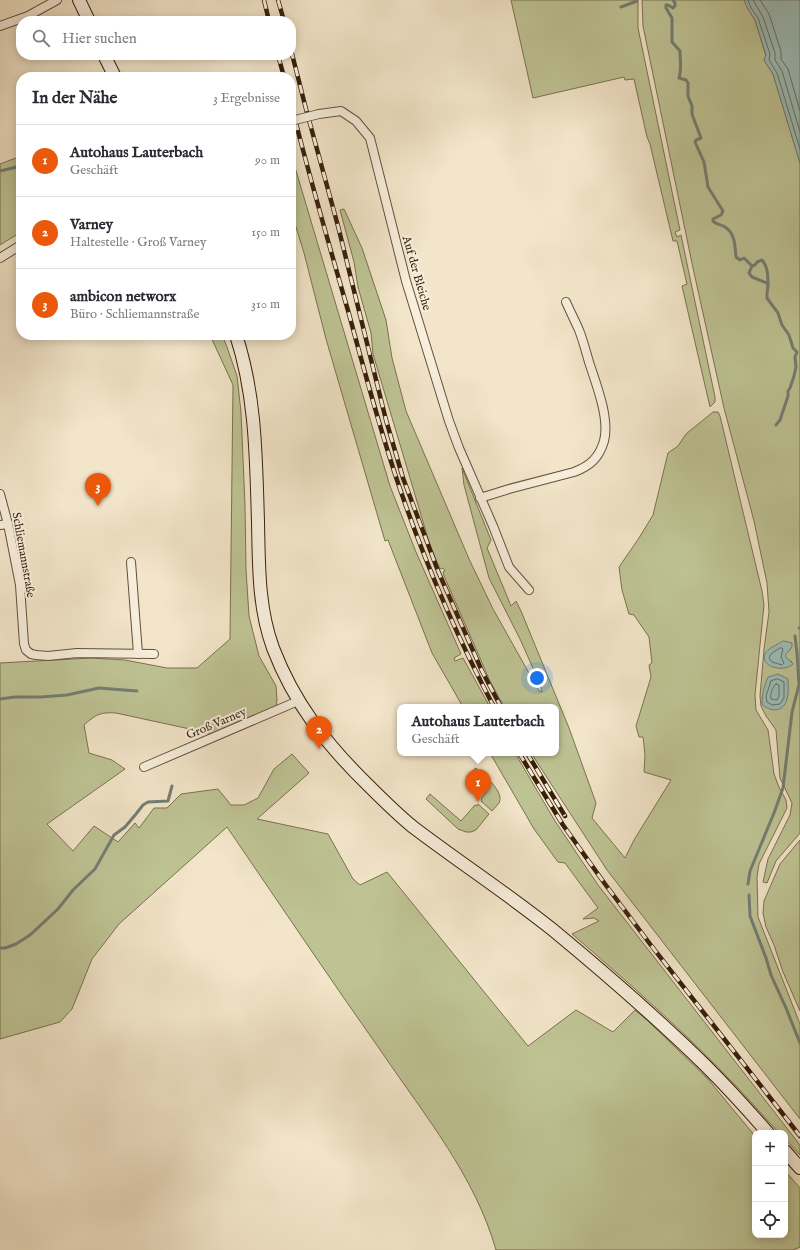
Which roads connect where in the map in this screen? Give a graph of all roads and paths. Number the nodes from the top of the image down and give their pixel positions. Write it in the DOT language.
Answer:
graph roads {
  1 [pos="57,0"];
  2 [pos="79,0"];
  3 [pos="28,16"];
  4 [pos="87,16"];
  5 [pos="16,20"];
  6 [pos="0,26"];
  7 [pos="106,60"];
  8 [pos="112,72"];
  9 [pos="296,120"];
  10 [pos="16,248"];
  11 [pos="0,258"];
  12 [pos="566,302"];
  13 [pos="237,340"];
  14 [pos="0,494"];
  15 [pos="480,498"];
  16 [pos="4,525"];
  17 [pos="131,562"];
  18 [pos="529,590"];
  19 [pos="138,654"];
  20 [pos="154,654"];
  21 [pos="298,701"];
  22 [pos="144,768"];
  23 [pos="765,1130"];
  24 [pos="788,1154"];
  25 [pos="800,1168"];
  1 -- 3 [label="street"];
  2 -- 4 [label="main road"];
  5 -- 6 [label="street"];
  7 -- 8 [label="main road"];
  9 -- 15 [label="street, Auf der Bleiche, bridge"];
  10 -- 11 [label="street"];
  12 -- 15 [label="street"];
  13 -- 21 [label="main road"];
  14 -- 16 [label="street, Schliemannstraße"];
  15 -- 18 [label="street, Auf der Bleiche"];
  16 -- 19 [label="street, Schliemannstraße"];
  17 -- 19 [label="street"];
  19 -- 20 [label="street, Schliemannstraße"];
  21 -- 22 [label="street, Groß Varney"];
  21 -- 23 [label="main road"];
  24 -- 25 [label="main road"];
}
